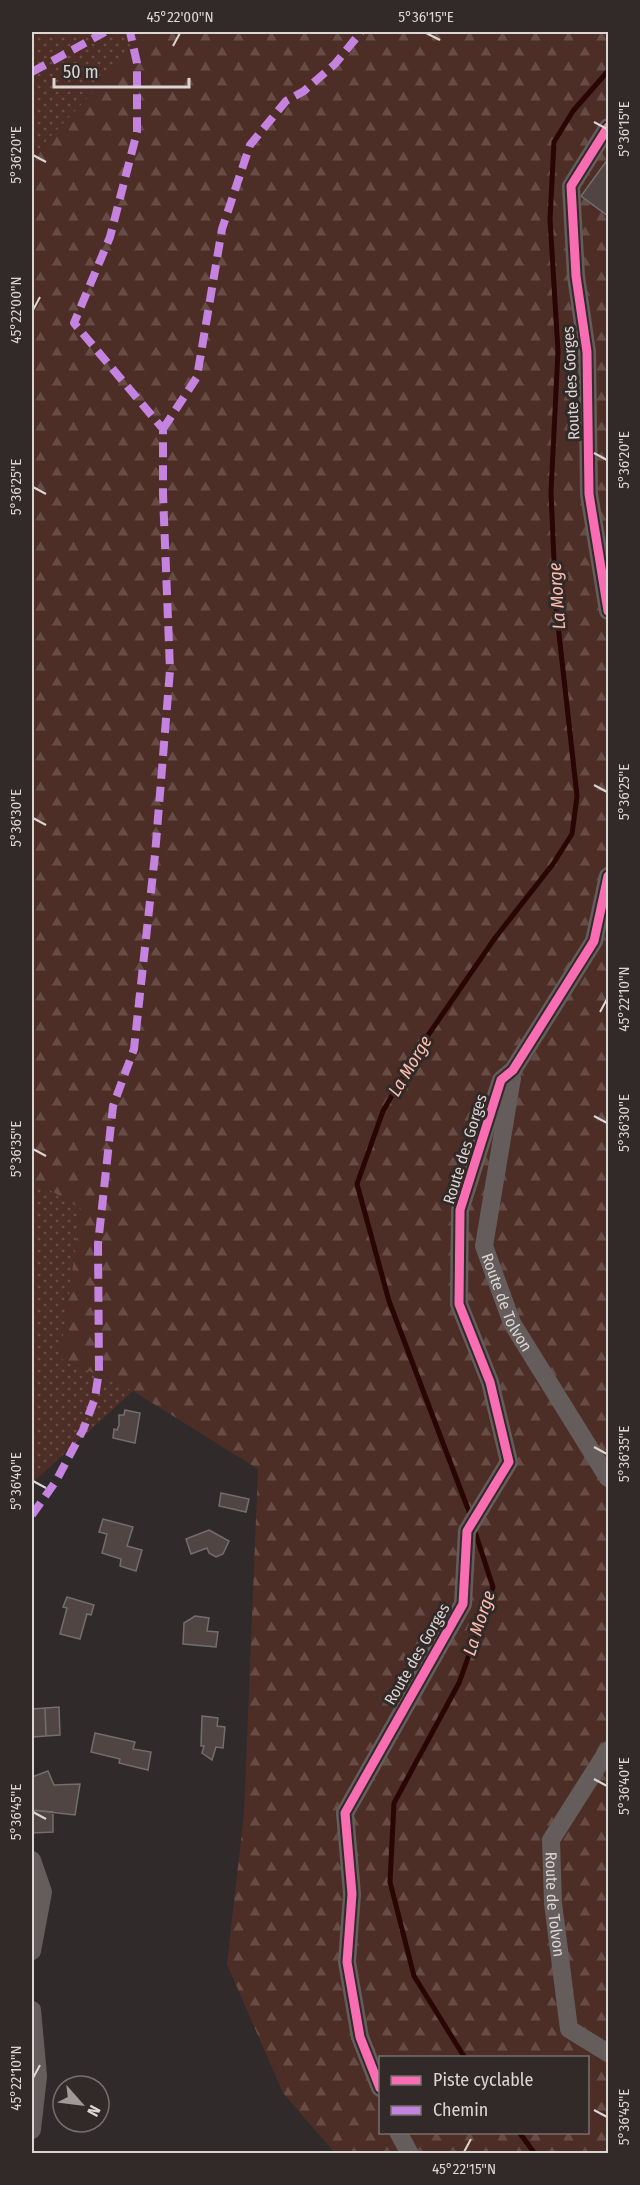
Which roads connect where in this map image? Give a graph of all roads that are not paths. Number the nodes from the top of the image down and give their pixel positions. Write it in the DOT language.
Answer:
graph roads {
  1 [pos="609,127"];
  2 [pos="609,611"];
  3 [pos="609,876"];
  4 [pos="513,1070"];
  5 [pos="609,1478"];
  6 [pos="609,1750"];
  7 [pos="32,1860"];
  8 [pos="32,1952"];
  9 [pos="32,2010"];
  10 [pos="609,2053"];
  11 [pos="379,2083"];
  12 [pos="32,2130"];
  13 [pos="399,2134"];
  14 [pos="410,2154"];
  1 -- 2 [label="street, Route des Gorges"];
  3 -- 4 [label="street, Route des Gorges"];
  4 -- 5 [label="street, Route de Tolvon"];
  4 -- 11 [label="street, Route des Gorges"];
  6 -- 10 [label="street, Route de Tolvon"];
  7 -- 8 [label="street"];
  9 -- 12 [label="street"];
  13 -- 14 [label="street"];
}
